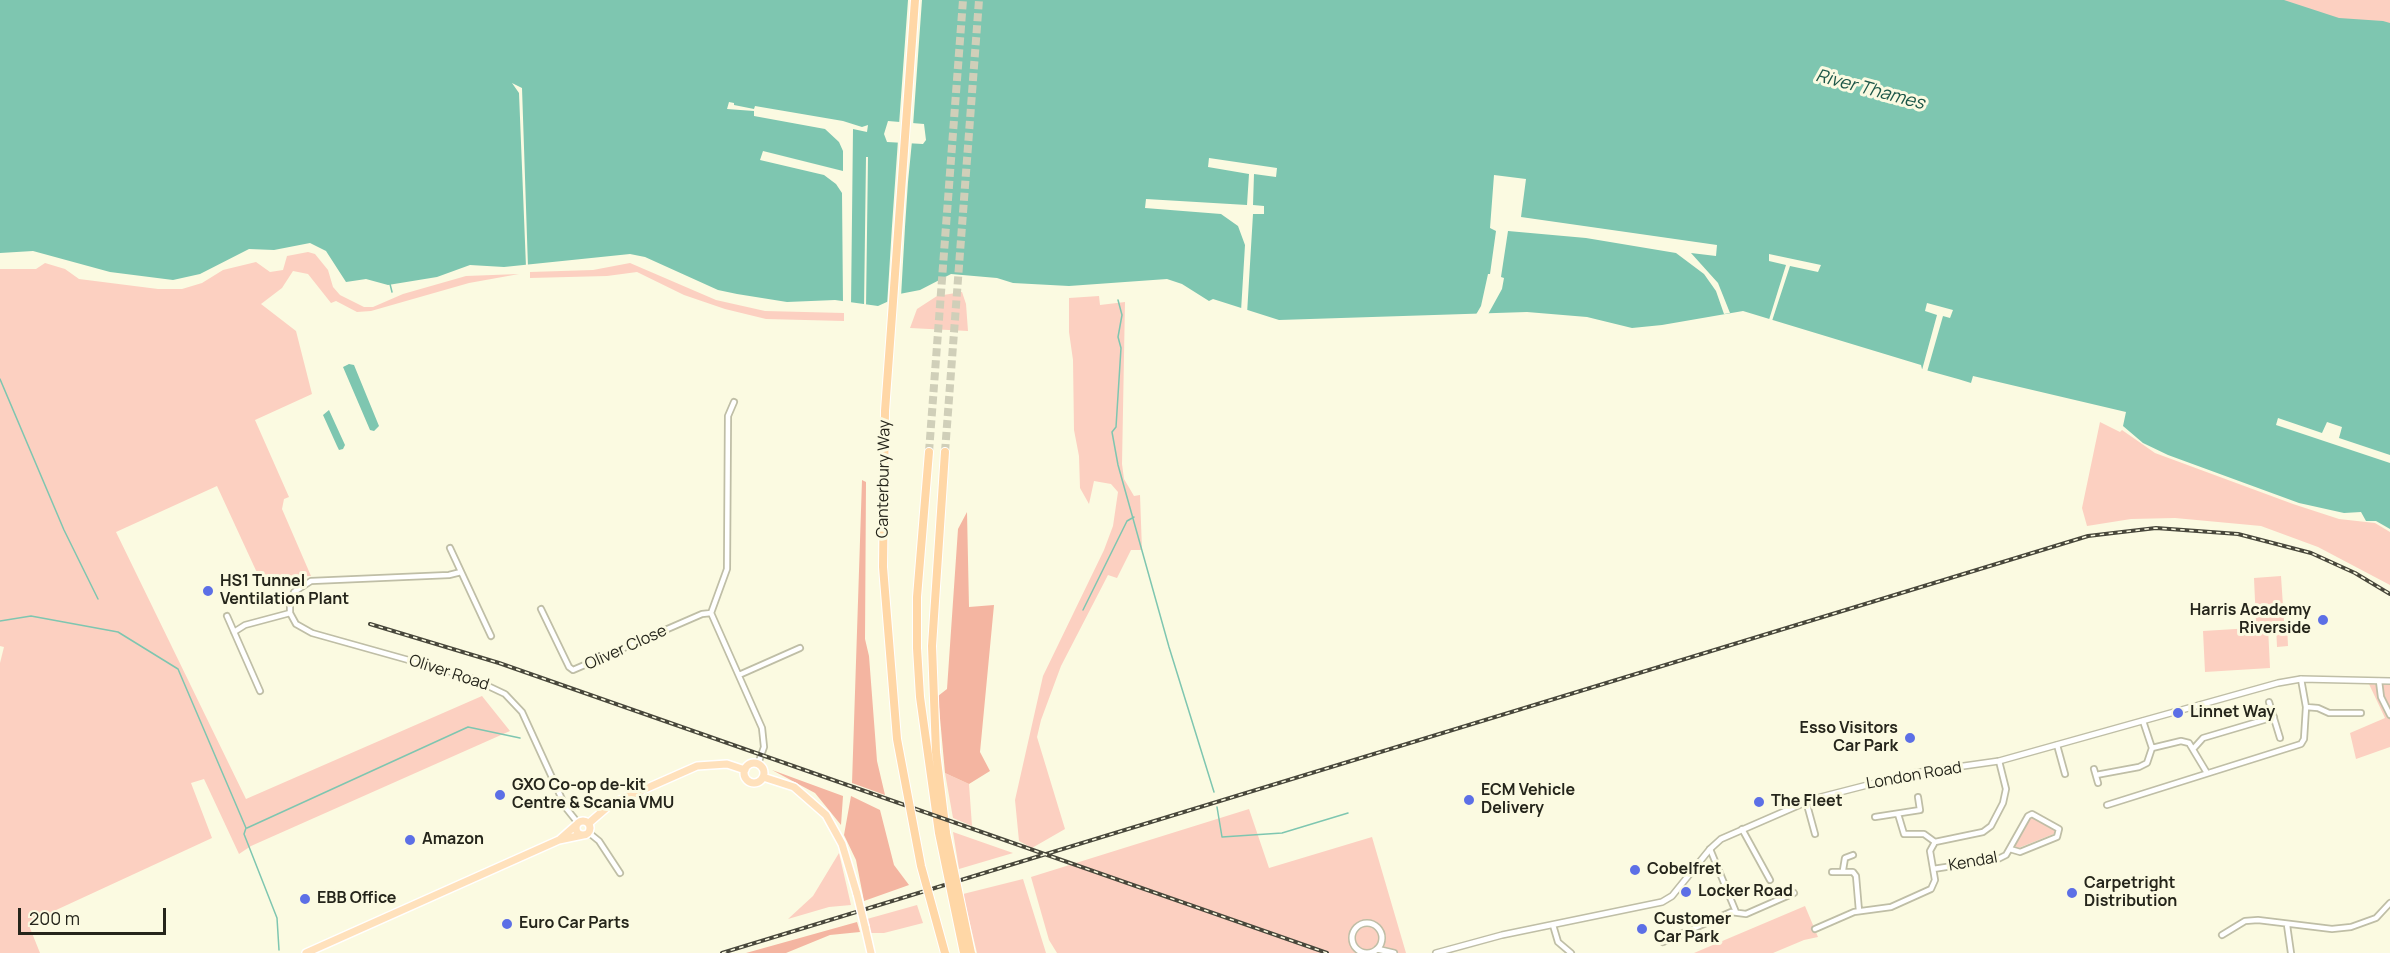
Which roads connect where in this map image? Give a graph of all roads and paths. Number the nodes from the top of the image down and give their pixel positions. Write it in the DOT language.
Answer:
graph roads {
  1 [pos="915,0"];
  2 [pos="734,402"];
  3 [pos="929,452"];
  4 [pos="945,452"];
  5 [pos="450,548"];
  6 [pos="461,572"];
  7 [pos="542,609"];
  8 [pos="290,613"];
  9 [pos="711,613"];
  10 [pos="227,616"];
  11 [pos="234,632"];
  12 [pos="491,636"];
  13 [pos="800,648"];
  14 [pos="739,675"];
  15 [pos="2301,679"];
  16 [pos="2379,681"];
  17 [pos="2390,681"];
  18 [pos="260,691"];
  19 [pos="2269,702"];
  20 [pos="2306,707"];
  21 [pos="2361,713"];
  22 [pos="2390,715"];
  23 [pos="2274,717"];
  24 [pos="2144,721"];
  25 [pos="2280,738"];
  26 [pos="2057,746"];
  27 [pos="2152,748"];
  28 [pos="2194,748"];
  29 [pos="1999,761"];
  30 [pos="758,764"];
  31 [pos="2094,769"];
  32 [pos="745,770"];
  33 [pos="2207,773"];
  34 [pos="2065,774"];
  35 [pos="2096,775"];
  36 [pos="763,777"];
  37 [pos="2098,783"];
  38 [pos="1918,797"];
  39 [pos="1806,801"];
  40 [pos="2107,805"];
  41 [pos="939,807"];
  42 [pos="1898,814"];
  43 [pos="1875,817"];
  44 [pos="588,823"];
  45 [pos="577,824"];
  46 [pos="1742,829"];
  47 [pos="586,834"];
  48 [pos="1815,834"];
  49 [pos="559,840"];
  50 [pos="1935,842"];
  51 [pos="1710,849"];
  52 [pos="2010,849"];
  53 [pos="1853,855"];
  54 [pos="1933,869"];
  55 [pos="1843,870"];
  56 [pos="1832,872"];
  57 [pos="620,873"];
  58 [pos="1770,880"];
  59 [pos="1794,893"];
  60 [pos="2390,903"];
  61 [pos="1859,911"];
  62 [pos="1736,912"];
  63 [pos="1552,925"];
  64 [pos="2287,925"];
  65 [pos="1815,929"];
  66 [pos="2222,935"];
  67 [pos="1381,939"];
  68 [pos="1663,942"];
  69 [pos="1356,951"];
  70 [pos="1374,951"];
  71 [pos="1393,952"];
  72 [pos="306,953"];
  73 [pos="872,953"];
  74 [pos="945,953"];
  75 [pos="964,953"];
  76 [pos="971,953"];
  77 [pos="1436,953"];
  78 [pos="1571,953"];
  79 [pos="2291,953"];
  1 -- 74 [label="highway, Canterbury Way, bridge"];
  2 -- 9 [label="street"];
  3 -- 41 [label="highway"];
  4 -- 41 [label="highway"];
  5 -- 6 [label="street"];
  6 -- 8 [label="street"];
  6 -- 12 [label="street"];
  7 -- 9 [label="street, Oliver Close"];
  8 -- 11 [label="street"];
  8 -- 45 [label="street, Oliver Road"];
  9 -- 14 [label="street"];
  10 -- 11 [label="street"];
  11 -- 18 [label="street"];
  13 -- 14 [label="street"];
  14 -- 30 [label="street"];
  15 -- 16 [label="street, London Road"];
  15 -- 20 [label="street"];
  15 -- 24 [label="street, London Road"];
  16 -- 17 [label="street, London Road"];
  16 -- 22 [label="street"];
  19 -- 23 [label="street"];
  20 -- 21 [label="street"];
  20 -- 33 [label="street"];
  23 -- 25 [label="street"];
  23 -- 28 [label="street"];
  24 -- 26 [label="street, London Road"];
  24 -- 27 [label="street"];
  26 -- 29 [label="street, London Road"];
  26 -- 34 [label="street"];
  27 -- 28 [label="street"];
  27 -- 35 [label="street"];
  28 -- 33 [label="street"];
  29 -- 39 [label="street, London Road"];
  29 -- 50 [label="street"];
  30 -- 32 [label="main road"];
  30 -- 36 [label="main road"];
  31 -- 35 [label="street"];
  32 -- 36 [label="main road"];
  32 -- 44 [label="main road"];
  33 -- 40 [label="street"];
  35 -- 37 [label="street"];
  36 -- 73 [label="main road, bridge"];
  38 -- 42 [label="street"];
  39 -- 46 [label="street, London Road"];
  39 -- 48 [label="street"];
  41 -- 75 [label="highway, bridge"];
  41 -- 76 [label="highway, bridge"];
  42 -- 43 [label="street"];
  42 -- 50 [label="street"];
  44 -- 45 [label="main road"];
  44 -- 47 [label="main road"];
  45 -- 47 [label="main road"];
  45 -- 49 [label="main road"];
  46 -- 51 [label="street, London Road"];
  46 -- 58 [label="street"];
  47 -- 49 [label="main road"];
  47 -- 57 [label="street"];
  49 -- 72 [label="main road"];
  50 -- 54 [label="street"];
  51 -- 62 [label="street"];
  51 -- 63 [label="street, London Road"];
  52 -- 52 [label="street, Kendal"];
  52 -- 54 [label="street, Kendal"];
  53 -- 55 [label="street"];
  54 -- 61 [label="street"];
  55 -- 56 [label="street"];
  55 -- 61 [label="street"];
  59 -- 62 [label="street"];
  60 -- 64 [label="street"];
  61 -- 65 [label="street"];
  62 -- 68 [label="street"];
  63 -- 77 [label="street, London Road"];
  63 -- 78 [label="street"];
  64 -- 66 [label="street"];
  64 -- 79 [label="street"];
  67 -- 69 [label="street"];
  67 -- 70 [label="street"];
  67 -- 71 [label="street"];
  69 -- 70 [label="street"];
  70 -- 71 [label="street"];
}
